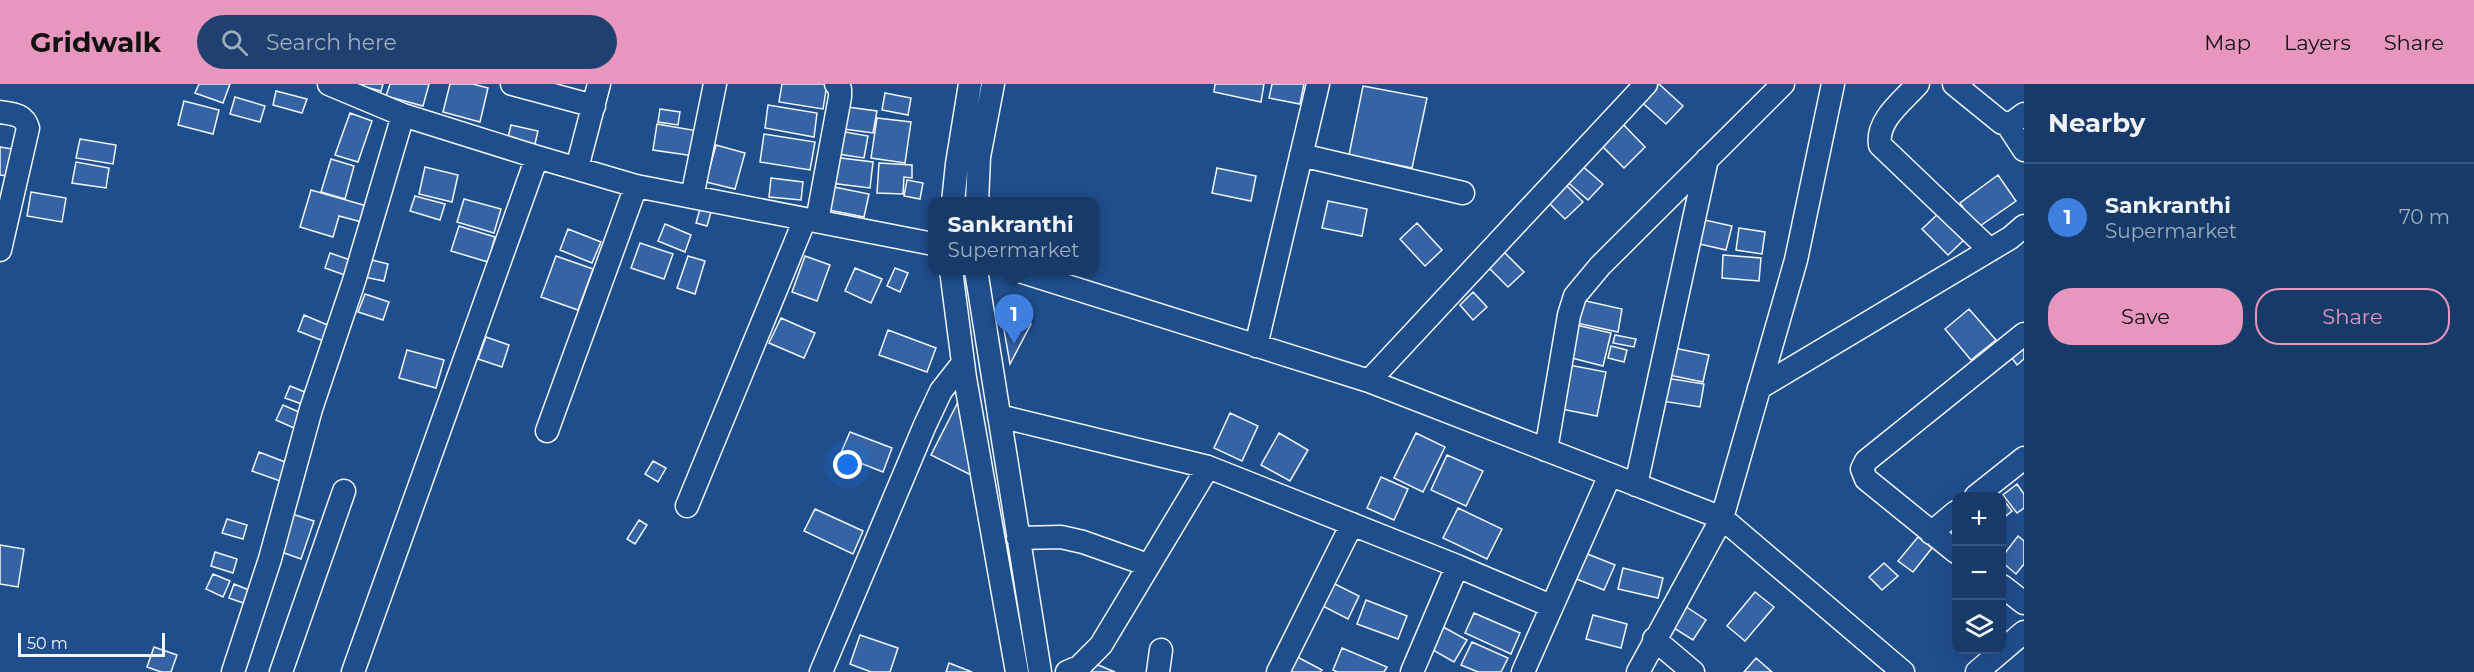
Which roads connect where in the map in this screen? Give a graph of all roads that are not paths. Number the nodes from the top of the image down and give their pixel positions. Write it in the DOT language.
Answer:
graph roads {
  1 [pos="330,84"];
  2 [pos="512,84"];
  3 [pos="599,84"];
  4 [pos="715,84"];
  5 [pos="970,84"];
  6 [pos="993,84"];
  7 [pos="1318,84"];
  8 [pos="1646,84"];
  9 [pos="1783,84"];
  10 [pos="1833,84"];
  11 [pos="1918,84"];
  12 [pos="1954,84"];
  13 [pos="840,86"];
  14 [pos="594,106"];
  15 [pos="0,111"];
  16 [pos="403,115"];
  17 [pos="2015,119"];
  18 [pos="2024,150"];
  19 [pos="1302,155"];
  20 [pos="537,158"];
  21 [pos="1707,159"];
  22 [pos="577,168"];
  23 [pos="636,186"];
  24 [pos="1463,193"];
  25 [pos="692,197"];
  26 [pos="953,197"];
  27 [pos="977,197"];
  28 [pos="811,220"];
  29 [pos="2019,238"];
  30 [pos="928,243"];
  31 [pos="0,250"];
  32 [pos="1990,250"];
  33 [pos="952,275"];
  34 [pos="977,275"];
  35 [pos="1032,275"];
  36 [pos="2024,334"];
  37 [pos="1256,346"];
  38 [pos="963,363"];
  39 [pos="1369,381"];
  40 [pos="1759,388"];
  41 [pos="999,416"];
  42 [pos="547,430"];
  43 [pos="1546,450"];
  44 [pos="2024,458"];
  45 [pos="1208,467"];
  46 [pos="1610,475"];
  47 [pos="1636,485"];
  48 [pos="344,491"];
  49 [pos="1981,492"];
  50 [pos="687,506"];
  51 [pos="1952,516"];
  52 [pos="1722,518"];
  53 [pos="1352,524"];
  54 [pos="1931,533"];
  55 [pos="1018,538"];
  56 [pos="1952,549"];
  57 [pos="1148,566"];
  58 [pos="1457,566"];
  59 [pos="2006,590"];
  60 [pos="2024,603"];
  61 [pos="1551,606"];
  62 [pos="2024,633"];
  63 [pos="1654,639"];
  64 [pos="1161,650"];
  65 [pos="233,672"];
  66 [pos="281,672"];
  67 [pos="354,672"];
  68 [pos="822,672"];
  69 [pos="1017,672"];
  70 [pos="1040,672"];
  71 [pos="1067,672"];
  72 [pos="1158,672"];
  73 [pos="1278,672"];
  74 [pos="1412,672"];
  75 [pos="1523,672"];
  76 [pos="1638,672"];
  77 [pos="1693,672"];
  78 [pos="1903,672"];
  79 [pos="1977,672"];
  1 -- 16 [label="street"];
  2 -- 14 [label="street"];
  3 -- 14 [label="street"];
  4 -- 25 [label="street"];
  5 -- 26 [label="street"];
  6 -- 27 [label="street"];
  7 -- 19 [label="street"];
  8 -- 39 [label="street"];
  9 -- 21 [label="street"];
  10 -- 40 [label="street"];
  11 -- 32 [label="street"];
  12 -- 17 [label="street"];
  13 -- 28 [label="street"];
  14 -- 22 [label="street"];
  15 -- 31 [label="street"];
  16 -- 20 [label="street"];
  16 -- 65 [label="street"];
  17 -- 18 [label="street"];
  19 -- 24 [label="street"];
  19 -- 37 [label="street"];
  20 -- 22 [label="street"];
  20 -- 67 [label="street"];
  21 -- 43 [label="street"];
  21 -- 47 [label="street"];
  22 -- 23 [label="street"];
  23 -- 25 [label="street"];
  23 -- 42 [label="street"];
  25 -- 28 [label="street"];
  28 -- 30 [label="street"];
  28 -- 50 [label="street"];
  29 -- 32 [label="street"];
  32 -- 40 [label="street"];
  33 -- 38 [label="street"];
  34 -- 41 [label="street"];
  35 -- 37 [label="street"];
  36 -- 54 [label="street"];
  37 -- 39 [label="street"];
  38 -- 68 [label="street"];
  38 -- 69 [label="street"];
  39 -- 43 [label="street"];
  40 -- 52 [label="street"];
  41 -- 45 [label="street"];
  41 -- 55 [label="street"];
  43 -- 46 [label="street"];
  44 -- 49 [label="street"];
  45 -- 53 [label="street"];
  45 -- 57 [label="street"];
  46 -- 47 [label="street"];
  46 -- 61 [label="street"];
  47 -- 52 [label="street"];
  48 -- 66 [label="street"];
  51 -- 54 [label="street"];
  52 -- 63 [label="street"];
  52 -- 78 [label="street"];
  53 -- 58 [label="street"];
  53 -- 73 [label="street"];
  54 -- 56 [label="street"];
  55 -- 57 [label="street"];
  55 -- 70 [label="street"];
  57 -- 71 [label="street"];
  58 -- 61 [label="street"];
  58 -- 74 [label="street"];
  59 -- 60 [label="street"];
  61 -- 75 [label="street"];
  62 -- 79 [label="street"];
  63 -- 76 [label="street"];
  63 -- 77 [label="street"];
  64 -- 72 [label="street"];
}
